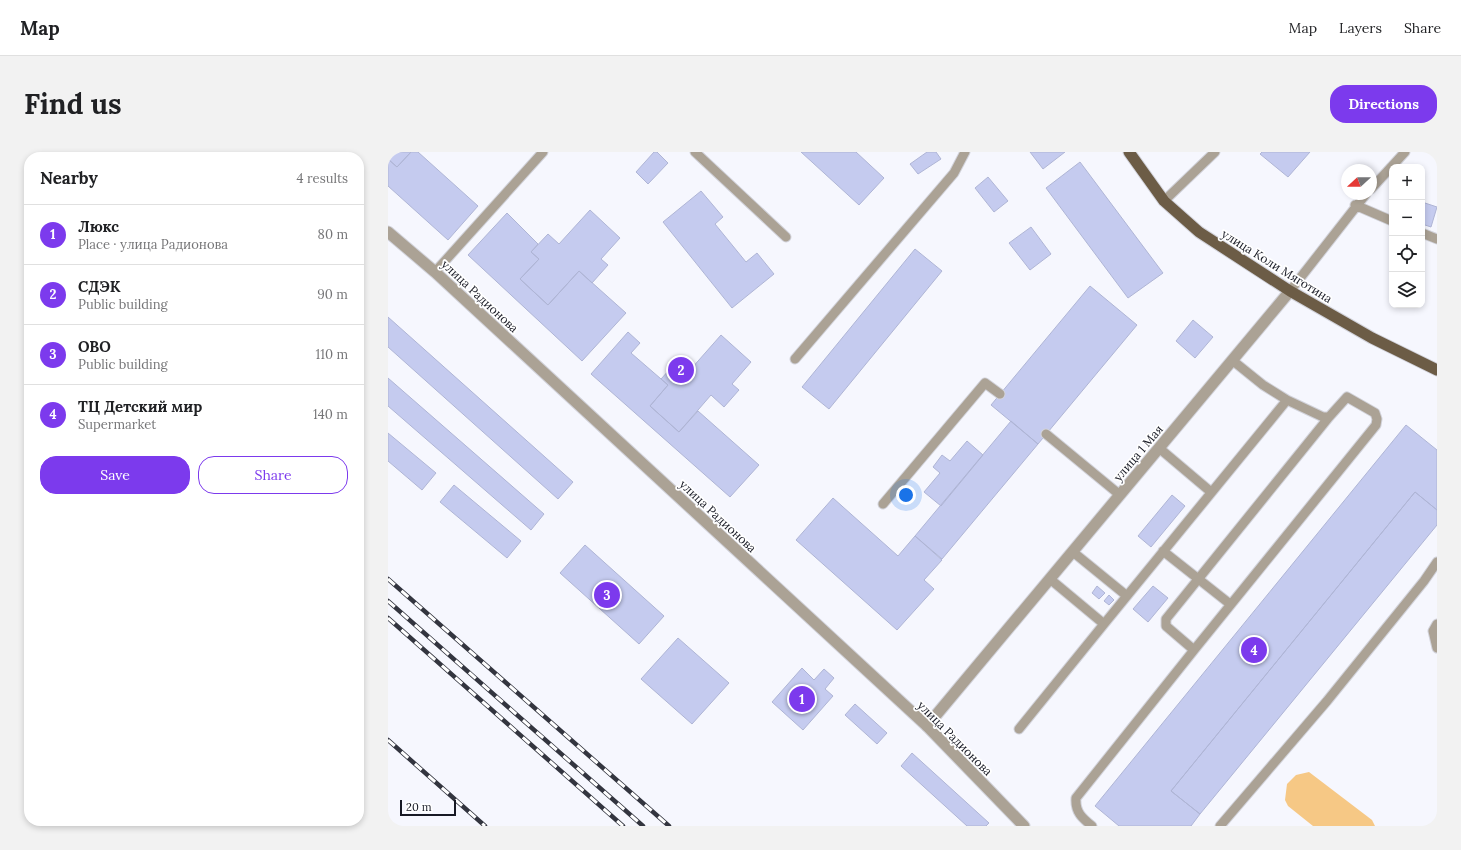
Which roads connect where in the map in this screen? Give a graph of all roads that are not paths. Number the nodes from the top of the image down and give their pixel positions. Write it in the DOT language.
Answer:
graph roads {
  1 [pos="543,152"];
  2 [pos="695,152"];
  3 [pos="966,152"];
  4 [pos="1129,152"];
  5 [pos="1215,152"];
  6 [pos="1405,152"];
  7 [pos="1377,182"];
  8 [pos="1360,200"];
  9 [pos="1164,201"];
  10 [pos="1355,206"];
  11 [pos="1389,220"];
  12 [pos="388,232"];
  13 [pos="1425,234"];
  14 [pos="786,237"];
  15 [pos="1437,240"];
  16 [pos="435,272"];
  17 [pos="1290,291"];
  18 [pos="794,359"];
  19 [pos="1232,360"];
  20 [pos="1437,370"];
  21 [pos="1000,394"];
  22 [pos="1287,400"];
  23 [pos="1329,417"];
  24 [pos="1046,434"];
  25 [pos="1159,448"];
  26 [pos="1211,492"];
  27 [pos="1120,495"];
  28 [pos="883,504"];
  29 [pos="1163,551"];
  30 [pos="1073,552"];
  31 [pos="1437,562"];
  32 [pos="1050,579"];
  33 [pos="1198,579"];
  34 [pos="1127,596"];
  35 [pos="1230,604"];
  36 [pos="1104,624"];
  37 [pos="1437,624"];
  38 [pos="1437,648"];
  39 [pos="1194,650"];
  40 [pos="927,726"];
  41 [pos="1019,729"];
  42 [pos="1024,826"];
  43 [pos="1092,826"];
  44 [pos="1220,826"];
  1 -- 16 [label="lane"];
  2 -- 14 [label="lane"];
  3 -- 18 [label="lane"];
  4 -- 9 [label="main road, улица Коли Мяготина"];
  5 -- 9 [label="lane"];
  6 -- 7 [label="lane"];
  8 -- 10 [label="lane, улица 1 Мая"];
  9 -- 17 [label="main road, улица Коли Мяготина"];
  10 -- 11 [label="lane"];
  10 -- 17 [label="lane, улица 1 Мая"];
  12 -- 16 [label="street, улица Радионова"];
  13 -- 15 [label="lane"];
  16 -- 40 [label="street, улица Радионова"];
  17 -- 19 [label="street, улица 1 Мая"];
  17 -- 20 [label="main road, улица Коли Мяготина"];
  19 -- 22 [label="lane"];
  19 -- 25 [label="street, улица 1 Мая"];
  21 -- 28 [label="lane"];
  22 -- 23 [label="lane"];
  22 -- 26 [label="lane"];
  23 -- 33 [label="lane"];
  23 -- 35 [label="lane"];
  24 -- 27 [label="lane"];
  25 -- 26 [label="lane"];
  25 -- 27 [label="street, улица 1 Мая"];
  26 -- 29 [label="lane"];
  27 -- 30 [label="street, улица 1 Мая"];
  29 -- 33 [label="lane"];
  29 -- 34 [label="lane"];
  30 -- 32 [label="street, улица 1 Мая"];
  30 -- 34 [label="lane"];
  31 -- 44 [label="lane"];
  32 -- 36 [label="lane"];
  32 -- 40 [label="street, улица 1 Мая"];
  33 -- 35 [label="lane"];
  33 -- 39 [label="lane"];
  34 -- 36 [label="lane"];
  35 -- 39 [label="lane"];
  36 -- 41 [label="lane"];
  37 -- 38 [label="lane"];
  39 -- 43 [label="lane"];
  40 -- 42 [label="street, улица Радионова"];
}
